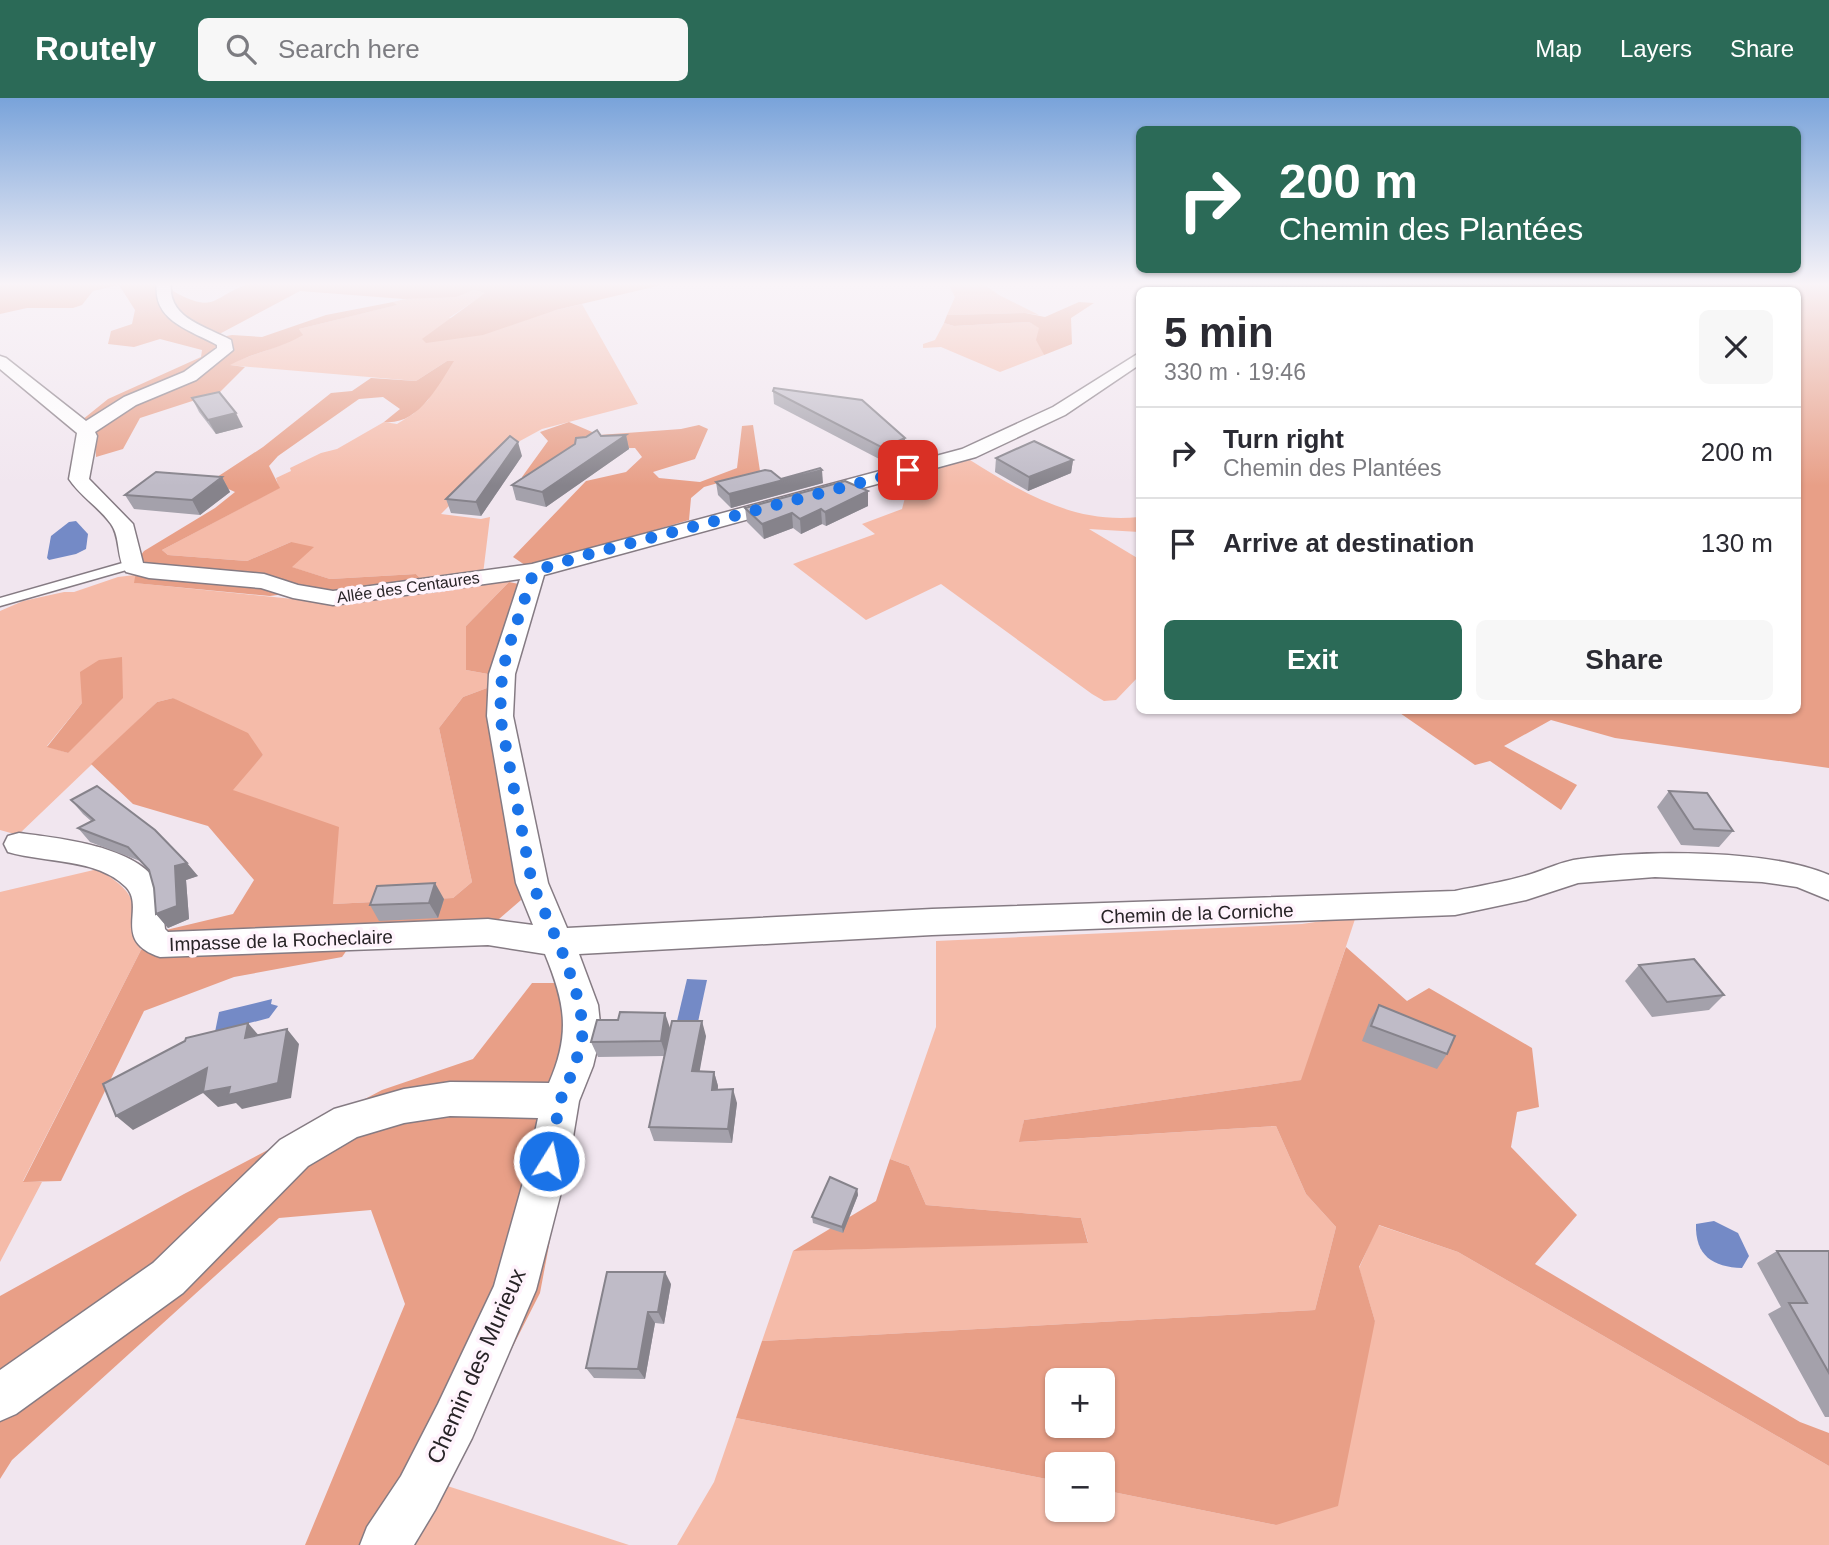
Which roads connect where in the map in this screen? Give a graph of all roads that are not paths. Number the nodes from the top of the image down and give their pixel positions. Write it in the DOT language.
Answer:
graph roads {
  1 [pos="224,351"];
  2 [pos="1136,360"];
  3 [pos="0,361"];
  4 [pos="85,430"];
  5 [pos="133,564"];
  6 [pos="534,571"];
  7 [pos="0,602"];
  8 [pos="19,844"];
  9 [pos="1829,888"];
  10 [pos="557,942"];
  11 [pos="560,1101"];
  12 [pos="0,1398"];
  13 [pos="385,1545"];
  1 -- 4 [label="street"];
  2 -- 6 [label="street, Allée des Centaures"];
  3 -- 4 [label="street"];
  4 -- 5 [label="street"];
  5 -- 6 [label="street, Allée des Centaures"];
  5 -- 7 [label="lane"];
  6 -- 10 [label="street, Chemin des Murieux"];
  8 -- 10 [label="street, Impasse de la Rocheclaire"];
  9 -- 10 [label="street, Chemin de la Corniche"];
  10 -- 11 [label="street, Chemin des Murieux"];
  11 -- 12 [label="street"];
  11 -- 13 [label="street, Chemin des Murieux"];
}
